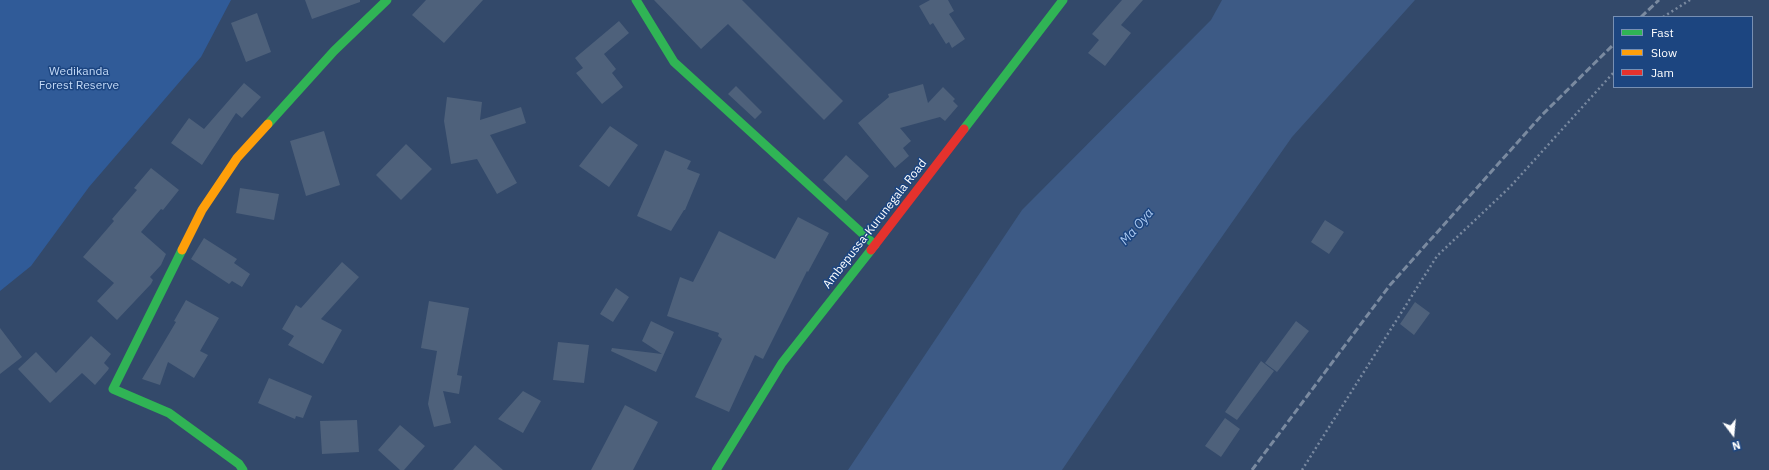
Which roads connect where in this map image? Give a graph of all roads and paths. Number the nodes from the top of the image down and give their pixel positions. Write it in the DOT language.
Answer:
graph roads {
  1 [pos="387,0"];
  2 [pos="636,0"];
  3 [pos="1063,0"];
  4 [pos="1690,0"];
  5 [pos="1666,16"];
  6 [pos="1613,73"];
  7 [pos="875,245"];
  8 [pos="243,470"];
  9 [pos="716,470"];
  10 [pos="1302,470"];
  1 -- 8 [label="main road"];
  2 -- 7 [label="main road"];
  3 -- 7 [label="main road, Ambepussa-Kurunegala Road"];
  4 -- 5 [label="path"];
  6 -- 10 [label="path"];
  7 -- 9 [label="main road, Ambepussa-Kurunegala Road"];
}
